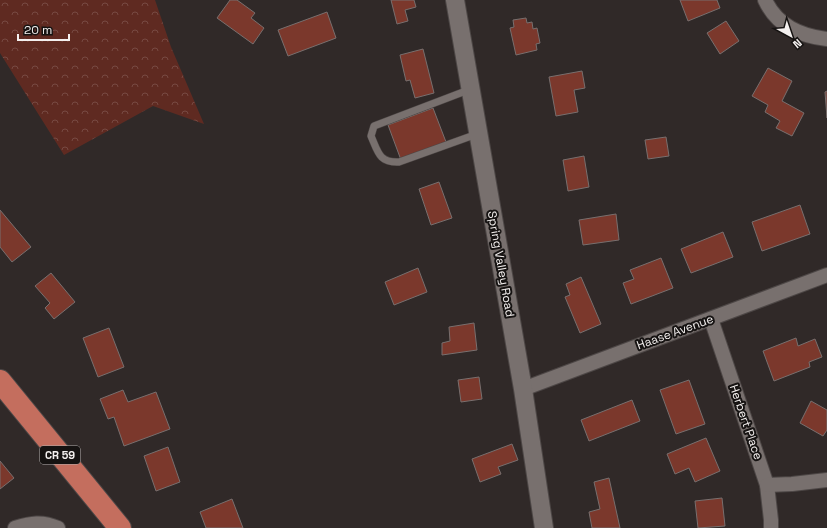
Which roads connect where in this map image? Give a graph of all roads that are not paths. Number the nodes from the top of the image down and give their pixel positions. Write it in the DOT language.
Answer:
graph roads {
  1 [pos="455,0"];
  2 [pos="765,0"];
  3 [pos="827,39"];
  4 [pos="471,89"];
  5 [pos="479,134"];
  6 [pos="827,275"];
  7 [pos="711,319"];
  8 [pos="0,382"];
  9 [pos="523,389"];
  10 [pos="827,480"];
  11 [pos="766,485"];
  12 [pos="15,528"];
  13 [pos="58,528"];
  14 [pos="120,528"];
  15 [pos="544,528"];
  16 [pos="771,528"];
  1 -- 4 [label="street, Spring Valley Road"];
  2 -- 3 [label="street"];
  4 -- 5 [label="street, Spring Valley Road"];
  4 -- 5 [label="lane"];
  5 -- 9 [label="street, Spring Valley Road"];
  6 -- 7 [label="street, Haase Avenue"];
  7 -- 9 [label="street, Haase Avenue"];
  7 -- 11 [label="street, Herbert Place"];
  8 -- 14 [label="main road, CR 59"];
  9 -- 15 [label="street, Spring Valley Road"];
  10 -- 11 [label="street"];
  11 -- 16 [label="street, Herbert Place"];
  12 -- 13 [label="street"];
}
